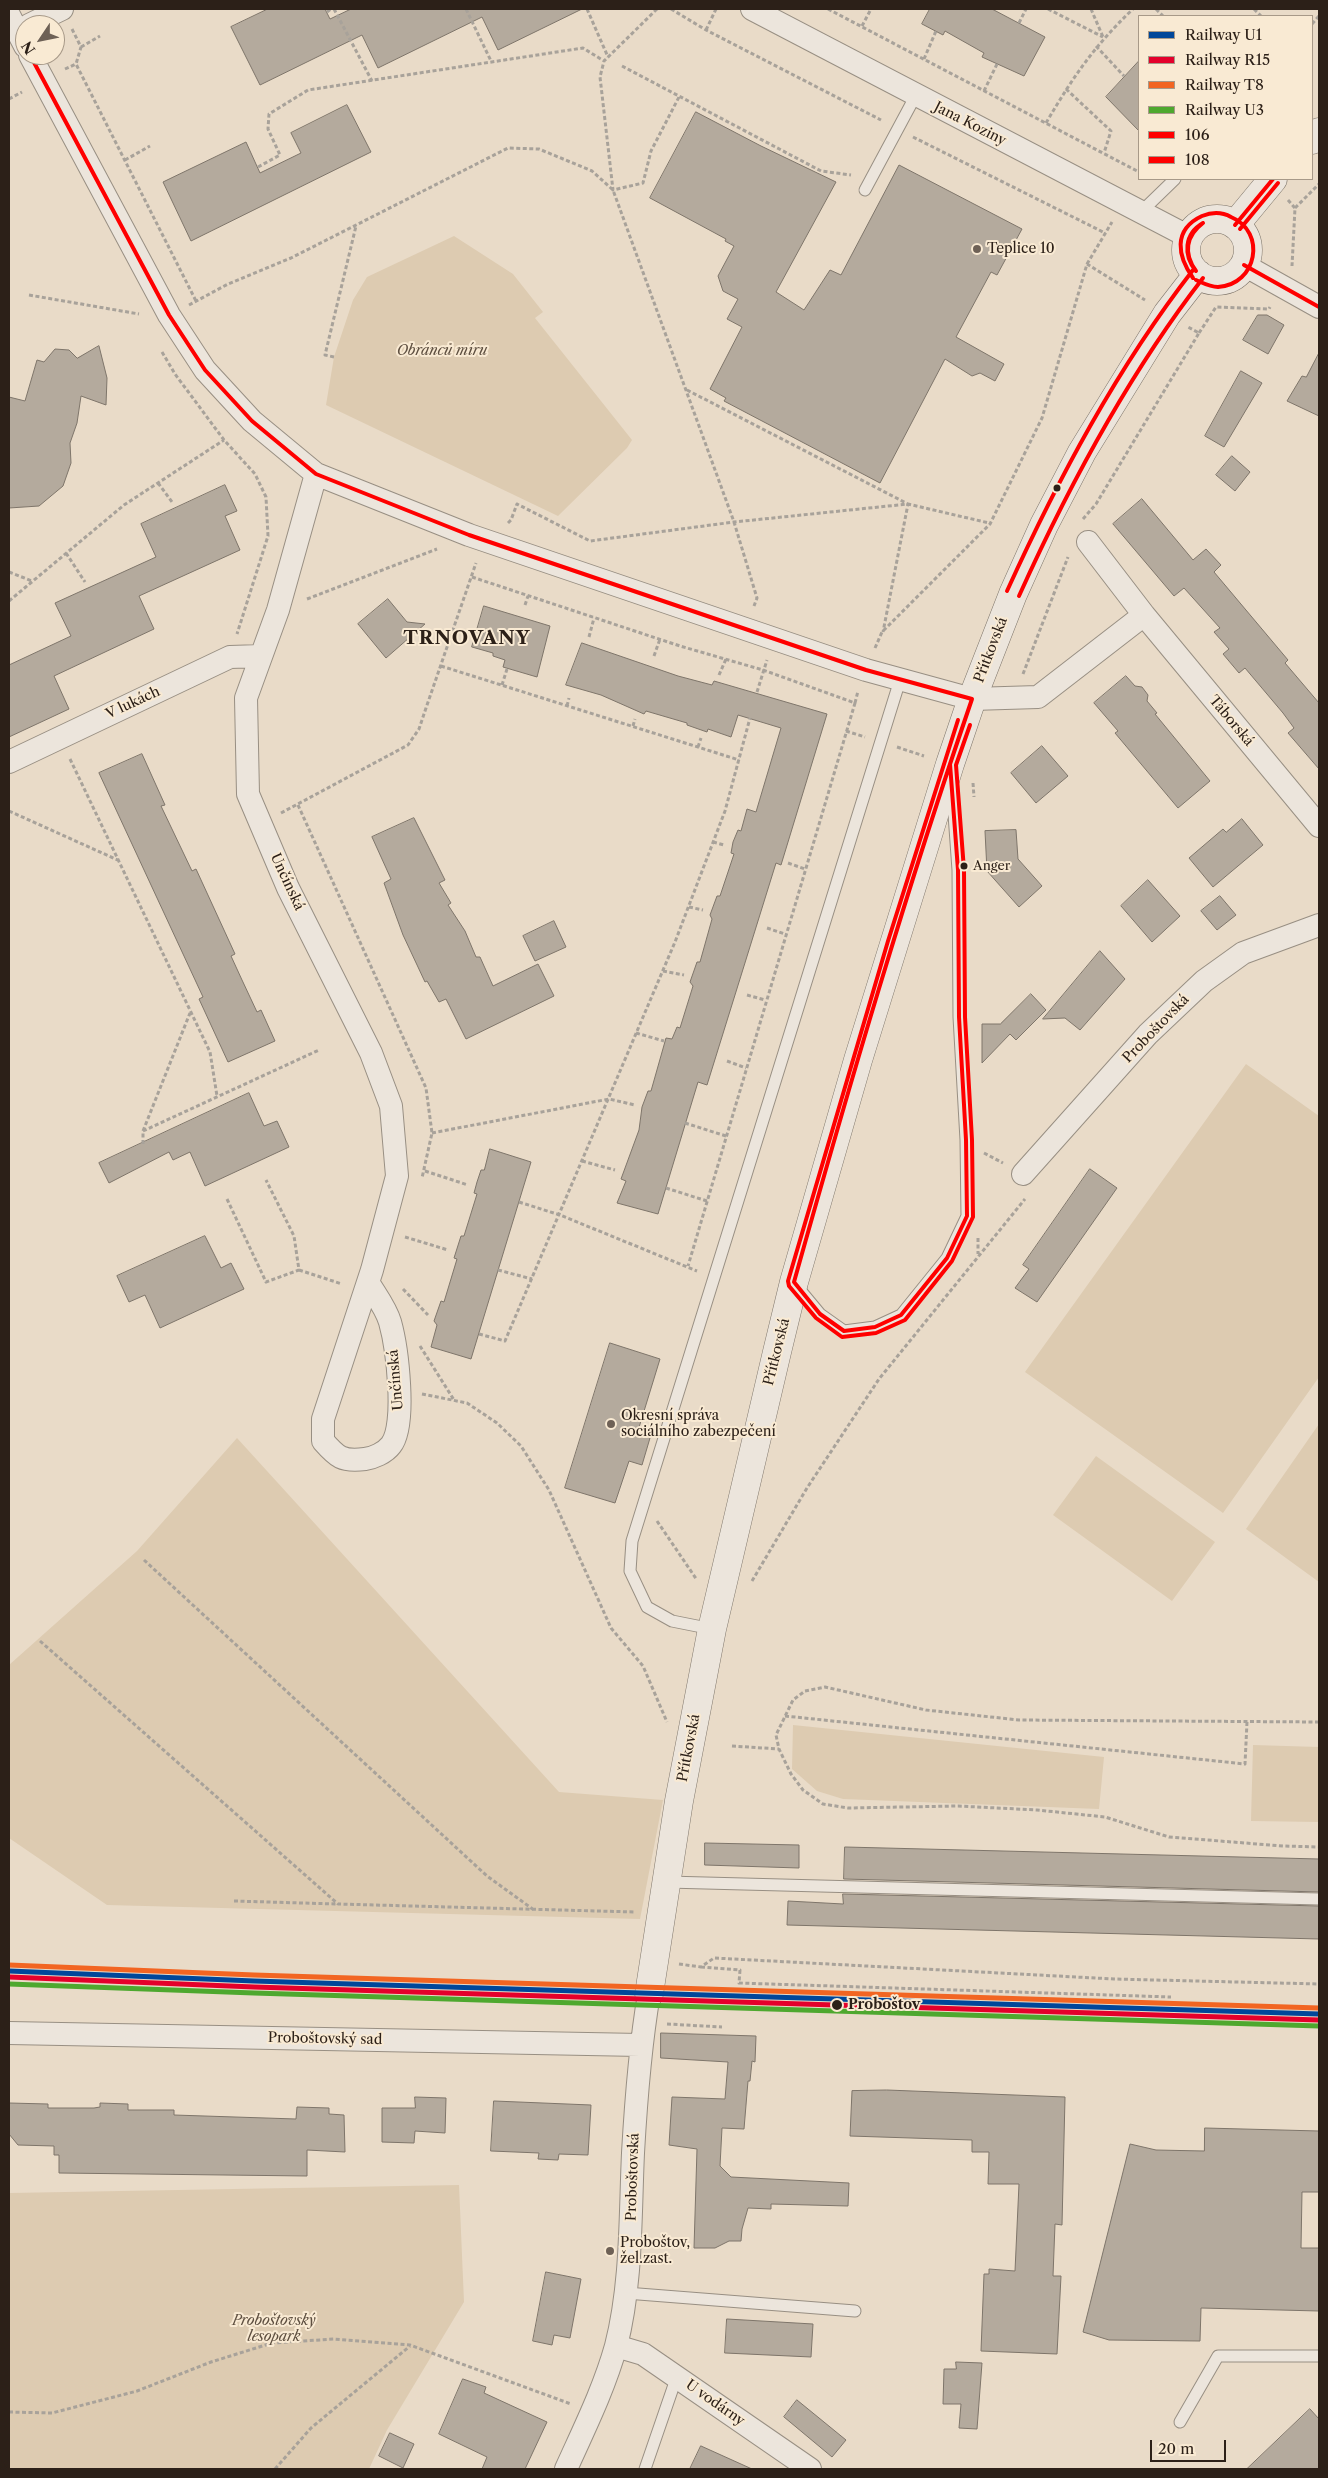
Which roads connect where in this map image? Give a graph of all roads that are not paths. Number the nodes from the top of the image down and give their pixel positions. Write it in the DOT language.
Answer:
graph roads {
  1 [pos="62,9"];
  2 [pos="752,9"];
  3 [pos="50,15"];
  4 [pos="35,65"];
  5 [pos="916,95"];
  6 [pos="1174,180"];
  7 [pos="1272,180"];
  8 [pos="865,190"];
  9 [pos="1142,211"];
  10 [pos="1235,225"];
  11 [pos="1189,237"];
  12 [pos="1244,265"];
  13 [pos="1198,274"];
  14 [pos="1319,307"];
  15 [pos="316,474"];
  16 [pos="1080,538"];
  17 [pos="1144,615"];
  18 [pos="261,656"];
  19 [pos="900,680"];
  20 [pos="972,699"];
  21 [pos="9,762"];
  22 [pos="950,764"];
  23 [pos="1319,826"];
  24 [pos="1319,925"];
  25 [pos="1023,1174"];
  26 [pos="368,1282"];
  27 [pos="794,1282"];
  28 [pos="714,1619"];
  29 [pos="665,1882"];
  30 [pos="1319,1900"];
  31 [pos="649,1994"];
  32 [pos="9,2033"];
  33 [pos="640,2045"];
  34 [pos="626,2293"];
  35 [pos="855,2311"];
  36 [pos="616,2346"];
  37 [pos="1319,2356"];
  38 [pos="677,2376"];
  39 [pos="1180,2422"];
  40 [pos="566,2469"];
  41 [pos="645,2469"];
  42 [pos="810,2469"];
  1 -- 3 [label="street"];
  2 -- 5 [label="street, Jana Koziny"];
  4 -- 15 [label="street"];
  5 -- 8 [label="lane"];
  5 -- 9 [label="street, Jana Koziny"];
  6 -- 9 [label="lane"];
  7 -- 10 [label="street"];
  9 -- 11 [label="street, Jana Koziny"];
  10 -- 11 [label="street"];
  10 -- 12 [label="street"];
  11 -- 13 [label="street"];
  12 -- 13 [label="street"];
  12 -- 14 [label="street"];
  13 -- 20 [label="street, Přítkovská"];
  15 -- 18 [label="street, Unčínská"];
  15 -- 19 [label="street"];
  16 -- 17 [label="street, Táborská"];
  17 -- 20 [label="street"];
  17 -- 23 [label="street, Táborská"];
  18 -- 21 [label="street, V lukách"];
  18 -- 26 [label="street, Unčínská"];
  19 -- 20 [label="street"];
  19 -- 28 [label="lane"];
  20 -- 22 [label="street, Přítkovská"];
  22 -- 27 [label="street, Přítkovská"];
  22 -- 27 [label="lane"];
  24 -- 25 [label="street, Proboštovská"];
  26 -- 26 [label="street, Unčínská"];
  27 -- 28 [label="street, Přítkovská"];
  28 -- 29 [label="street, Přítkovská"];
  29 -- 30 [label="lane"];
  29 -- 31 [label="street, Přítkovská"];
  31 -- 33 [label="street, Proboštovská"];
  32 -- 33 [label="street, Proboštovský sad"];
  33 -- 34 [label="street, Proboštovská"];
  34 -- 35 [label="lane"];
  34 -- 36 [label="street, Proboštovská"];
  36 -- 38 [label="street, U vodárny"];
  36 -- 40 [label="street, Proboštovská"];
  37 -- 39 [label="lane"];
  38 -- 41 [label="lane"];
  38 -- 42 [label="street, U vodárny"];
}
